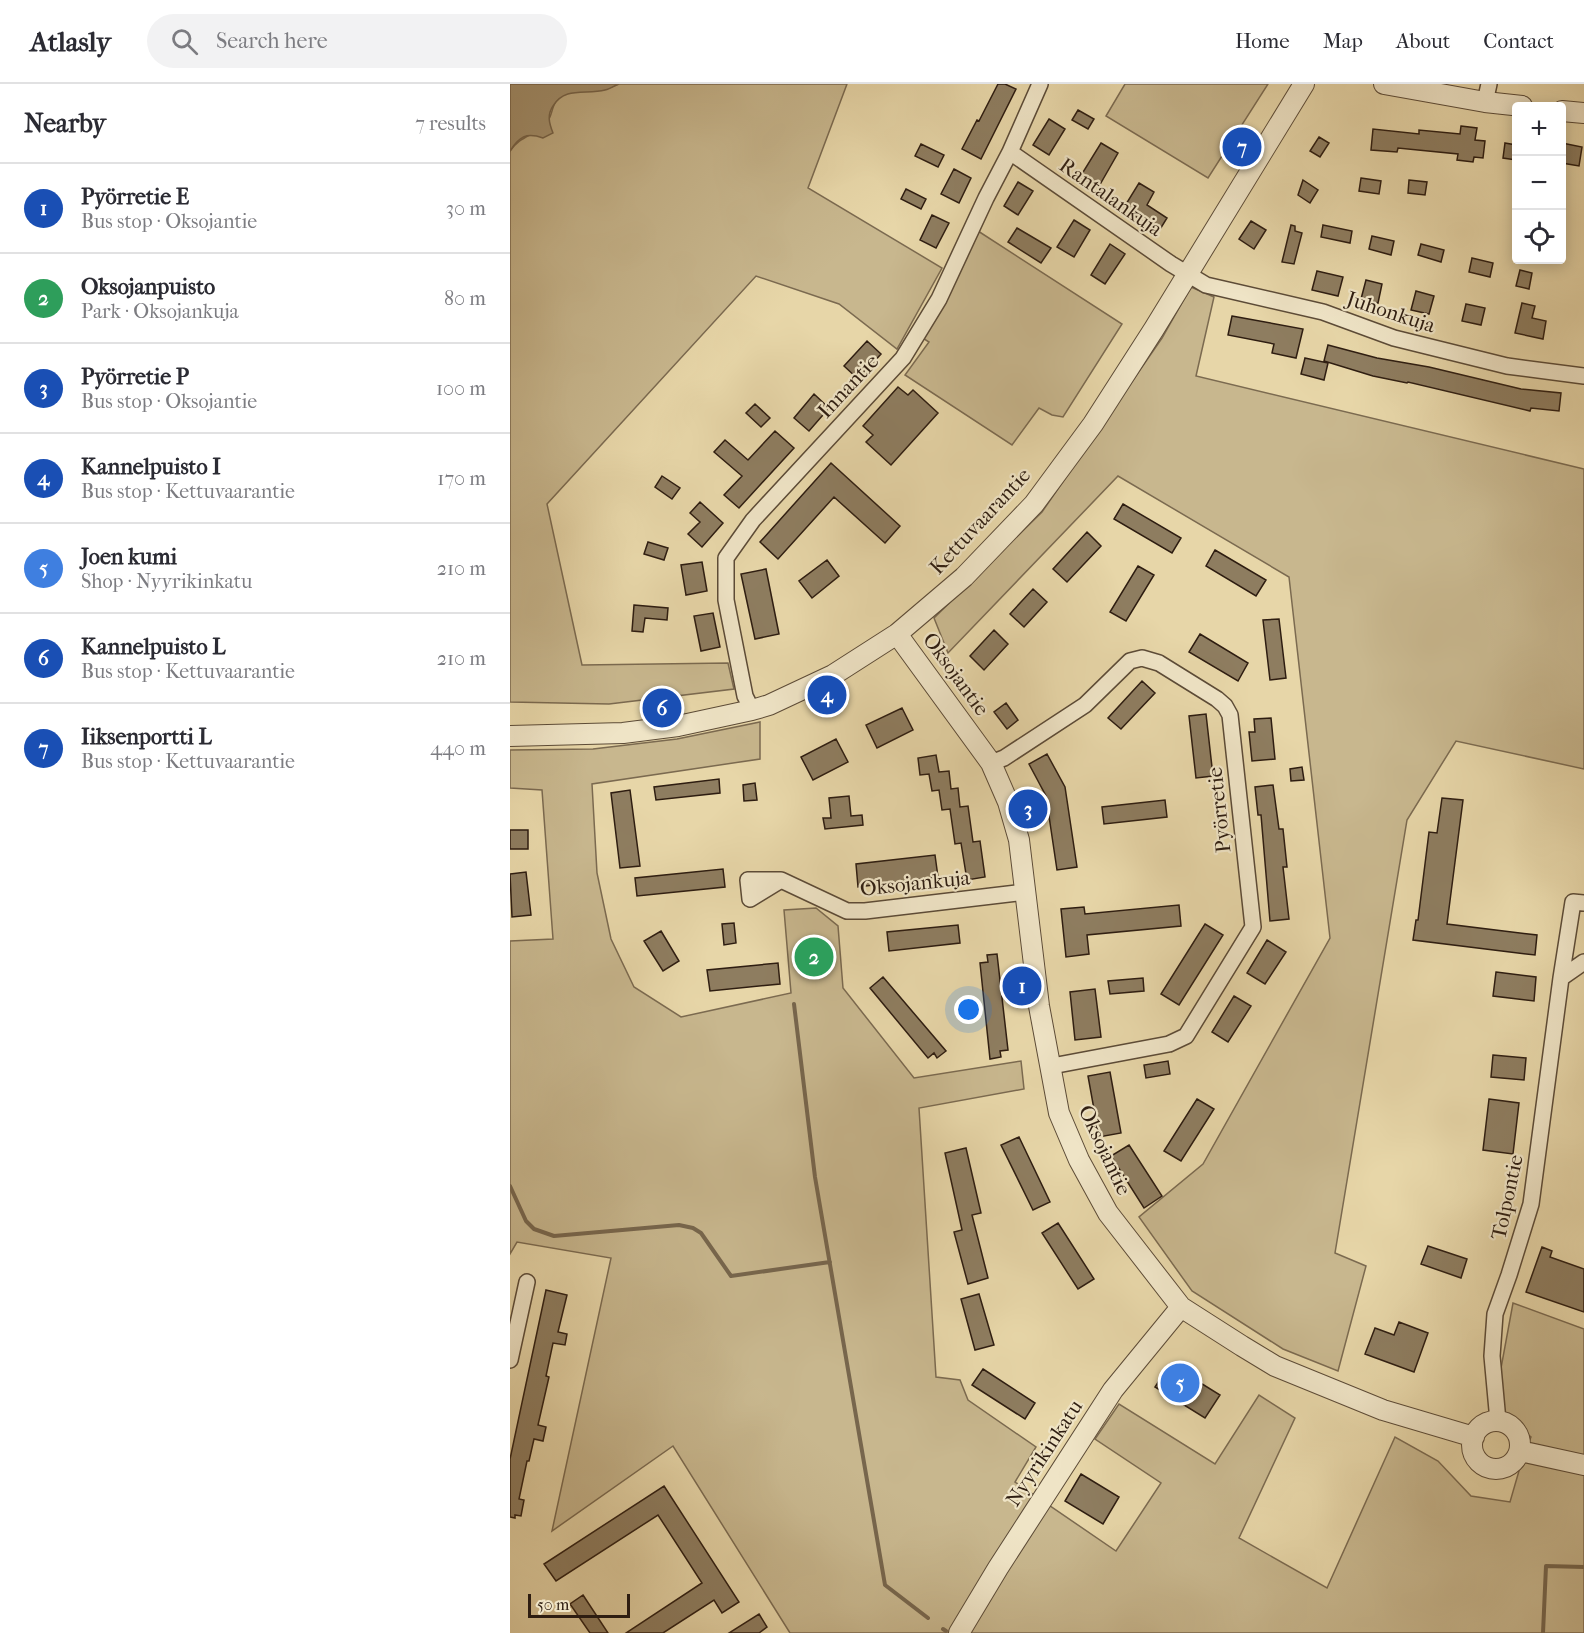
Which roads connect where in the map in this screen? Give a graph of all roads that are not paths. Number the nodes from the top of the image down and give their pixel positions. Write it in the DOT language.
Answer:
graph roads {
  1 [pos="1040,84"];
  2 [pos="1304,84"];
  3 [pos="1384,84"];
  4 [pos="1487,93"];
  5 [pos="1512,102"];
  6 [pos="1566,111"];
  7 [pos="1584,113"];
  8 [pos="1010,152"];
  9 [pos="1189,275"];
  10 [pos="1584,376"];
  11 [pos="897,634"];
  12 [pos="752,710"];
  13 [pos="510,736"];
  14 [pos="991,764"];
  15 [pos="781,880"];
  16 [pos="1025,892"];
  17 [pos="1584,903"];
  18 [pos="1584,962"];
  19 [pos="1561,978"];
  20 [pos="1052,1066"];
  21 [pos="527,1282"];
  22 [pos="1181,1307"];
  23 [pos="510,1360"];
  24 [pos="1498,1421"];
  25 [pos="1474,1437"];
  26 [pos="1520,1451"];
  27 [pos="1584,1465"];
  28 [pos="959,1633"];
  1 -- 8 [label="street, Innantie"];
  2 -- 9 [label="street, Kettuvaarantie"];
  3 -- 4 [label="street"];
  4 -- 5 [label="street"];
  6 -- 7 [label="street"];
  8 -- 9 [label="street, Rantalankuja"];
  8 -- 12 [label="street, Innantie"];
  9 -- 10 [label="street, Juhonkuja"];
  9 -- 11 [label="street, Kettuvaarantie"];
  11 -- 12 [label="street, Kettuvaarantie"];
  11 -- 14 [label="street, Oksojantie"];
  12 -- 13 [label="street, Kettuvaarantie"];
  14 -- 16 [label="street, Oksojantie"];
  14 -- 20 [label="street, Pyörretie"];
  15 -- 16 [label="street, Oksojankuja"];
  16 -- 20 [label="street, Oksojantie"];
  17 -- 19 [label="street, Tolpontie"];
  18 -- 19 [label="street"];
  19 -- 24 [label="street, Tolpontie"];
  20 -- 22 [label="street, Oksojantie"];
  21 -- 23 [label="street"];
  22 -- 25 [label="street, Oksojantie"];
  22 -- 28 [label="street, Nyyrikinkatu"];
  24 -- 25 [label="street"];
  24 -- 26 [label="street"];
  25 -- 26 [label="street"];
  26 -- 27 [label="street"];
}
